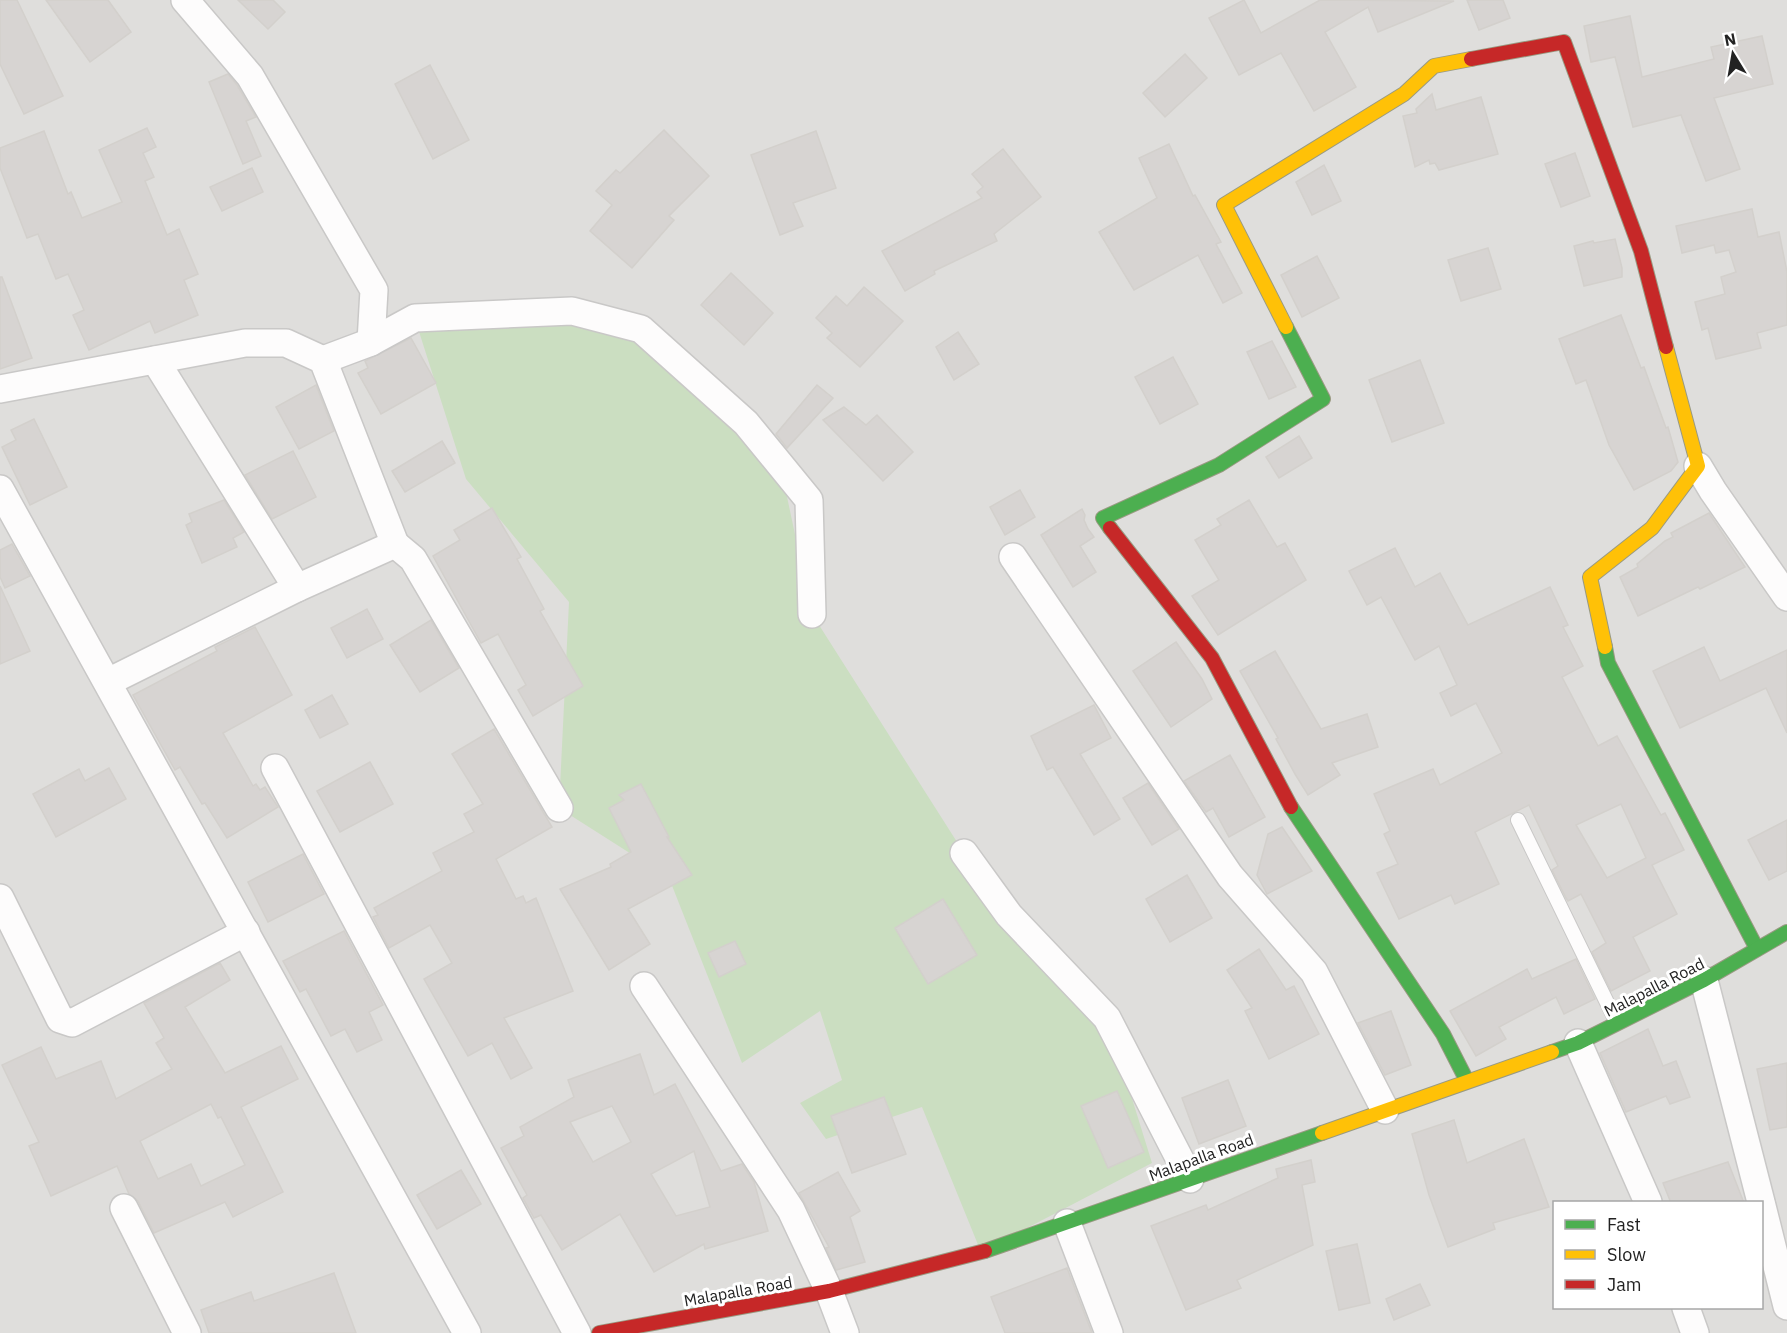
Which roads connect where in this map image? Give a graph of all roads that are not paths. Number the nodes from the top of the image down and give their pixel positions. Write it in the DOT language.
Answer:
graph roads {
  1 [pos="185,0"];
  2 [pos="371,342"];
  3 [pos="155,360"];
  4 [pos="322,360"];
  5 [pos="0,389"];
  6 [pos="1698,466"];
  7 [pos="1,494"];
  8 [pos="395,544"];
  9 [pos="1013,557"];
  10 [pos="297,588"];
  11 [pos="1787,597"];
  12 [pos="812,614"];
  13 [pos="108,682"];
  14 [pos="275,768"];
  15 [pos="560,808"];
  16 [pos="1518,820"];
  17 [pos="964,853"];
  18 [pos="0,898"];
  19 [pos="246,932"];
  20 [pos="1787,932"];
  21 [pos="1757,949"];
  22 [pos="1704,980"];
  23 [pos="644,986"];
  24 [pos="1618,1024"];
  25 [pos="1578,1043"];
  26 [pos="1467,1081"];
  27 [pos="1385,1110"];
  28 [pos="1190,1179"];
  29 [pos="1647,1201"];
  30 [pos="1760,1201"];
  31 [pos="124,1208"];
  32 [pos="1763,1212"];
  33 [pos="1067,1223"];
  34 [pos="829,1291"];
  35 [pos="1787,1305"];
  36 [pos="1686,1309"];
  37 [pos="187,1333"];
  38 [pos="467,1333"];
  39 [pos="577,1333"];
  40 [pos="599,1333"];
  41 [pos="845,1333"];
  42 [pos="1109,1333"];
  43 [pos="1695,1333"];
  1 -- 2 [label="street"];
  2 -- 4 [label="street"];
  2 -- 12 [label="street"];
  3 -- 4 [label="street"];
  3 -- 5 [label="street"];
  3 -- 10 [label="street"];
  4 -- 8 [label="street"];
  6 -- 11 [label="street"];
  6 -- 21 [label="street"];
  6 -- 26 [label="street"];
  7 -- 13 [label="street"];
  8 -- 10 [label="street"];
  8 -- 15 [label="street"];
  9 -- 27 [label="street"];
  10 -- 13 [label="street"];
  13 -- 19 [label="street"];
  14 -- 39 [label="street"];
  16 -- 24 [label="lane"];
  17 -- 28 [label="street"];
  18 -- 19 [label="street"];
  19 -- 38 [label="street"];
  20 -- 21 [label="street, Malapalla Road"];
  21 -- 22 [label="street, Malapalla Road"];
  22 -- 24 [label="street, Malapalla Road"];
  22 -- 30 [label="street"];
  23 -- 34 [label="street"];
  24 -- 25 [label="street, Malapalla Road"];
  25 -- 26 [label="street, Malapalla Road"];
  25 -- 29 [label="street"];
  26 -- 27 [label="street, Malapalla Road"];
  27 -- 28 [label="street, Malapalla Road"];
  28 -- 33 [label="street, Malapalla Road"];
  31 -- 37 [label="street"];
  32 -- 35 [label="street"];
  33 -- 34 [label="street, Malapalla Road"];
  33 -- 42 [label="street"];
  34 -- 40 [label="street, Malapalla Road"];
  34 -- 41 [label="street"];
  36 -- 43 [label="street"];
}
